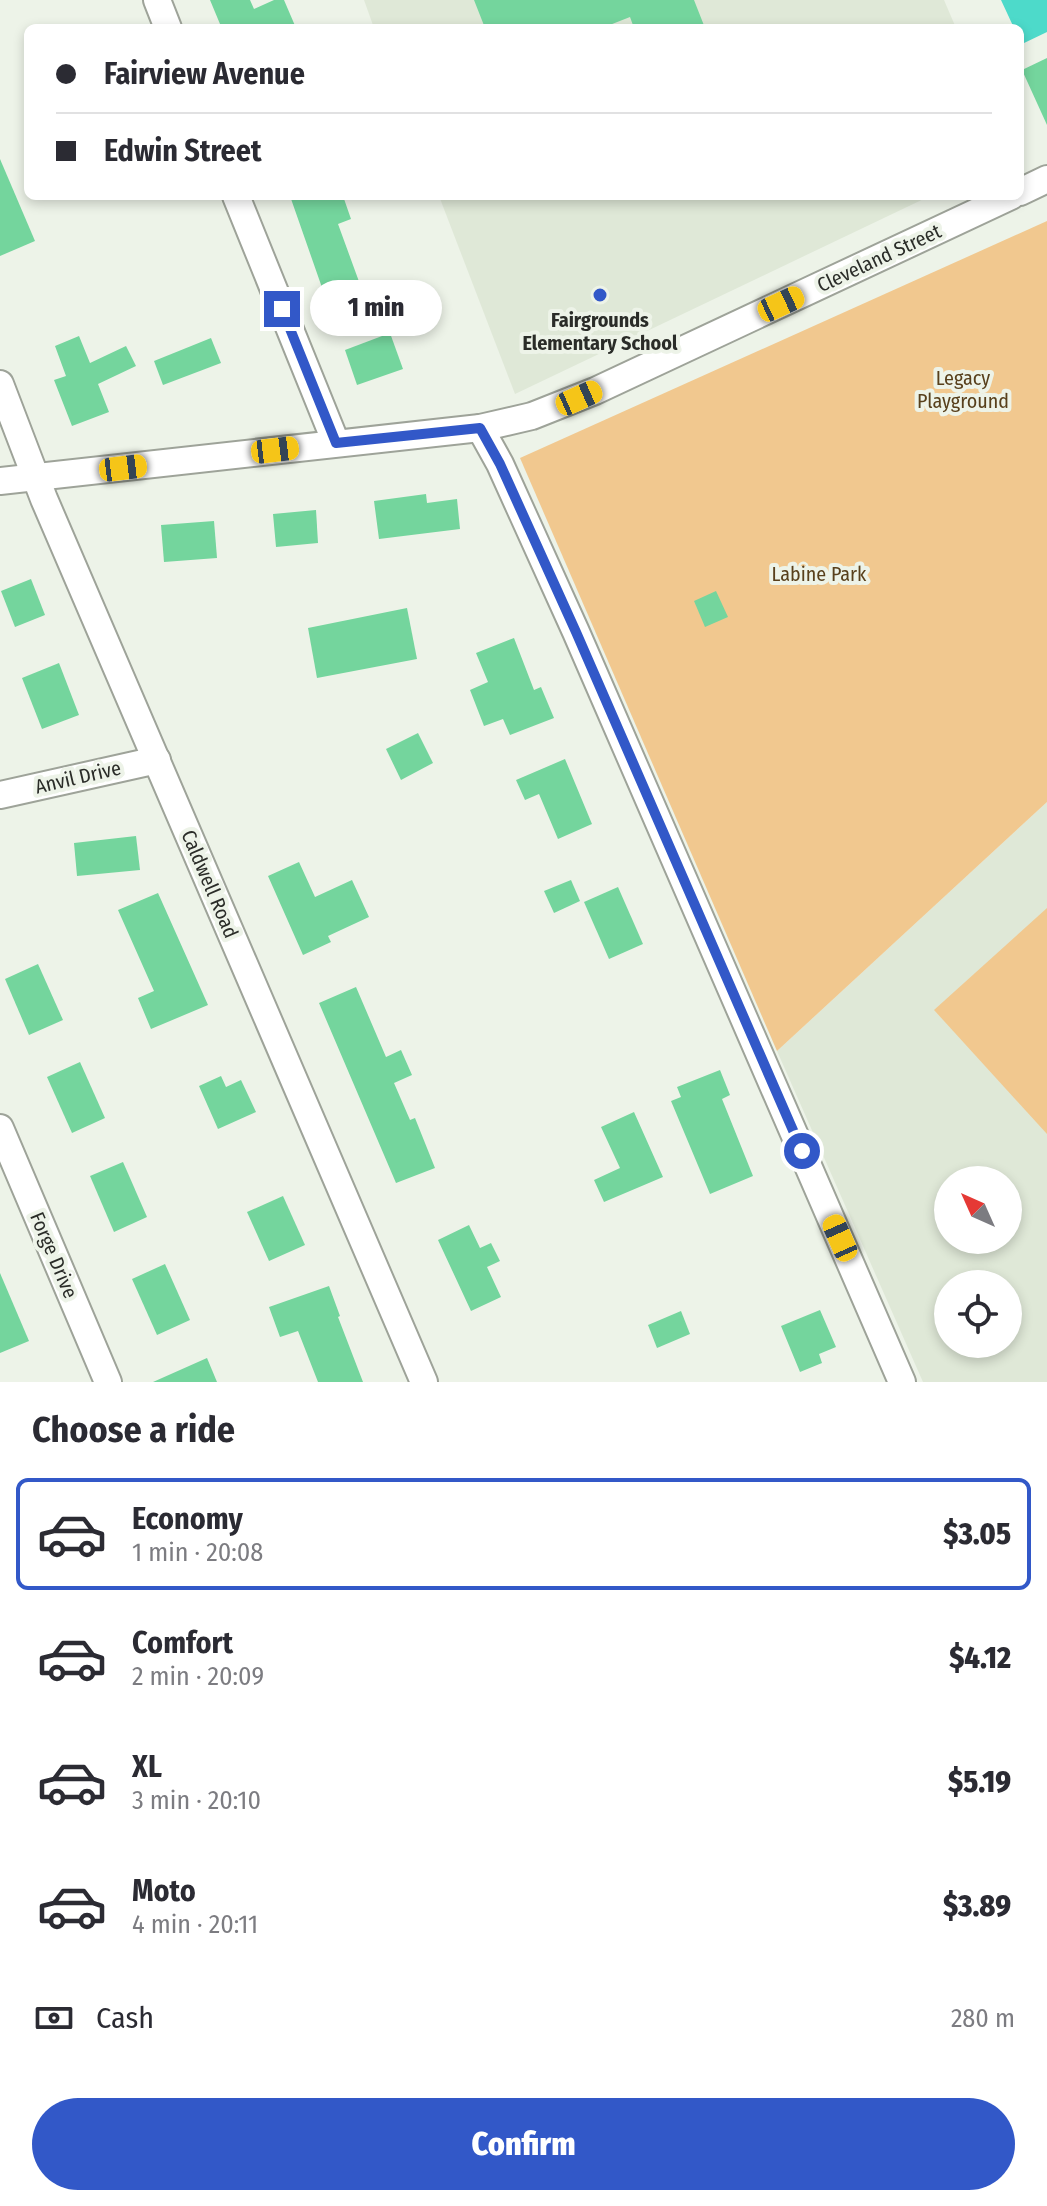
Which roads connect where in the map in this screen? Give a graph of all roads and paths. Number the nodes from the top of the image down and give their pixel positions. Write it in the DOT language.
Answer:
graph roads {
  1 [pos="157,0"];
  2 [pos="166,24"];
  3 [pos="1047,179"];
  4 [pos="1024,190"];
  5 [pos="238,200"];
  6 [pos="1002,200"];
  7 [pos="0,384"];
  8 [pos="480,428"];
  9 [pos="336,443"];
  10 [pos="36,478"];
  11 [pos="0,481"];
  12 [pos="157,760"];
  13 [pos="0,795"];
  14 [pos="0,1128"];
  15 [pos="108,1382"];
  16 [pos="424,1382"];
  17 [pos="902,1382"];
  1 -- 2 [label="street"];
  3 -- 4 [label="street"];
  5 -- 9 [label="street"];
  6 -- 8 [label="street, Cleveland Street"];
  7 -- 10 [label="street, Caldwell Road"];
  8 -- 9 [label="street, Cleveland Street"];
  8 -- 17 [label="street"];
  9 -- 10 [label="street, Cleveland Street"];
  10 -- 11 [label="street, Cleveland Street"];
  10 -- 12 [label="street, Caldwell Road"];
  12 -- 13 [label="street, Anvil Drive"];
  12 -- 16 [label="street, Caldwell Road"];
  14 -- 15 [label="street, Forge Drive"];
}
